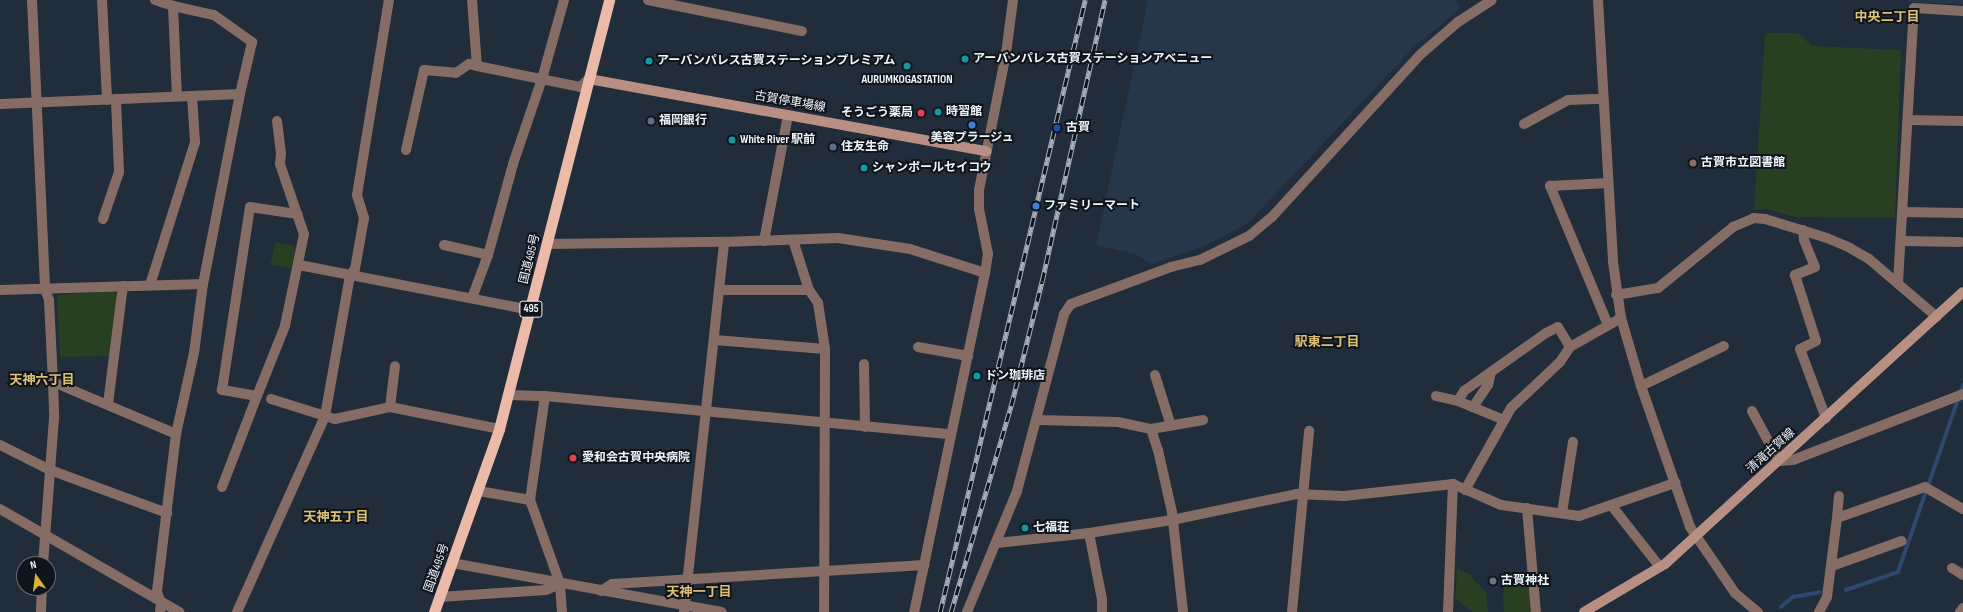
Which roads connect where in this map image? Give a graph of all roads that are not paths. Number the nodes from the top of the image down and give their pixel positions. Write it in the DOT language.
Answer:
graph roads {
  1 [pos="32,0"];
  2 [pos="102,0"];
  3 [pos="155,0"];
  4 [pos="389,0"];
  5 [pos="472,0"];
  6 [pos="564,0"];
  7 [pos="609,0"];
  8 [pos="648,0"];
  9 [pos="1013,0"];
  10 [pos="1492,0"];
  11 [pos="1598,0"];
  12 [pos="173,6"];
  13 [pos="1963,11"];
  14 [pos="802,31"];
  15 [pos="477,66"];
  16 [pos="542,78"];
  17 [pos="589,79"];
  18 [pos="240,94"];
  19 [pos="177,96"];
  20 [pos="192,96"];
  21 [pos="1603,99"];
  22 [pos="111,100"];
  23 [pos="36,102"];
  24 [pos="0,104"];
  25 [pos="788,115"];
  26 [pos="1909,120"];
  27 [pos="277,121"];
  28 [pos="1963,121"];
  29 [pos="1524,124"];
  30 [pos="406,150"];
  31 [pos="987,152"];
  32 [pos="1608,183"];
  33 [pos="1903,212"];
  34 [pos="1963,213"];
  35 [pos="297,214"];
  36 [pos="103,219"];
  37 [pos="1803,230"];
  38 [pos="793,240"];
  39 [pos="764,241"];
  40 [pos="1902,241"];
  41 [pos="724,242"];
  42 [pos="1960,242"];
  43 [pos="548,244"];
  44 [pos="444,245"];
  45 [pos="488,254"];
  46 [pos="299,265"];
  47 [pos="985,273"];
  48 [pos="350,275"];
  49 [pos="1898,283"];
  50 [pos="203,284"];
  51 [pos="150,285"];
  52 [pos="123,286"];
  53 [pos="45,289"];
  54 [pos="0,290"];
  55 [pos="719,290"];
  56 [pos="809,290"];
  57 [pos="1963,292"];
  58 [pos="1616,295"];
  59 [pos="472,298"];
  60 [pos="531,310"];
  61 [pos="1937,317"];
  62 [pos="1621,318"];
  63 [pos="1608,325"];
  64 [pos="715,340"];
  65 [pos="1724,346"];
  66 [pos="918,347"];
  67 [pos="1570,347"];
  68 [pos="825,349"];
  69 [pos="968,356"];
  70 [pos="864,364"];
  71 [pos="395,366"];
  72 [pos="1491,372"];
  73 [pos="1155,375"];
  74 [pos="53,382"];
  75 [pos="1641,386"];
  76 [pos="1963,394"];
  77 [pos="509,395"];
  78 [pos="257,396"];
  79 [pos="545,396"];
  80 [pos="1436,396"];
  81 [pos="271,399"];
  82 [pos="1458,401"];
  83 [pos="108,404"];
  84 [pos="390,407"];
  85 [pos="1473,407"];
  86 [pos="706,411"];
  87 [pos="1752,411"];
  88 [pos="325,416"];
  89 [pos="1826,418"];
  90 [pos="1037,420"];
  91 [pos="1203,420"];
  92 [pos="1504,420"];
  93 [pos="824,422"];
  94 [pos="1171,426"];
  95 [pos="865,427"];
  96 [pos="1151,429"];
  97 [pos="499,430"];
  98 [pos="1309,430"];
  99 [pos="176,434"];
  100 [pos="950,434"];
  101 [pos="1573,442"];
  102 [pos="0,445"];
  103 [pos="1779,462"];
  104 [pos="50,470"];
  105 [pos="1675,483"];
  106 [pos="1453,484"];
  107 [pos="222,487"];
  108 [pos="1466,490"];
  109 [pos="479,491"];
  110 [pos="1304,495"];
  111 [pos="1839,496"];
  112 [pos="530,500"];
  113 [pos="1611,505"];
  114 [pos="1527,508"];
  115 [pos="0,509"];
  116 [pos="1963,509"];
  117 [pos="167,513"];
  118 [pos="1562,513"];
  119 [pos="1837,518"];
  120 [pos="1172,520"];
  121 [pos="1089,533"];
  122 [pos="1696,536"];
  123 [pos="46,537"];
  124 [pos="1902,541"];
  125 [pos="997,543"];
  126 [pos="44,556"];
  127 [pos="452,563"];
  128 [pos="924,565"];
  129 [pos="1832,566"];
  130 [pos="1660,568"];
  131 [pos="1952,568"];
  132 [pos="825,570"];
  133 [pos="1963,575"];
  134 [pos="687,580"];
  135 [pos="560,584"];
  136 [pos="601,591"];
  137 [pos="42,596"];
  138 [pos="440,596"];
  139 [pos="160,608"];
  140 [pos="1963,608"];
  141 [pos="684,609"];
  142 [pos="41,612"];
  143 [pos="179,612"];
  144 [pos="237,612"];
  145 [pos="434,612"];
  146 [pos="562,612"];
  147 [pos="722,612"];
  148 [pos="824,612"];
  149 [pos="914,612"];
  150 [pos="967,612"];
  151 [pos="1102,612"];
  152 [pos="1183,612"];
  153 [pos="1292,612"];
  154 [pos="1448,612"];
  155 [pos="1536,612"];
  156 [pos="1584,612"];
  157 [pos="1757,612"];
  158 [pos="1818,612"];
  159 [pos="1960,612"];
  1 -- 23 [label="street"];
  2 -- 22 [label="street"];
  3 -- 12 [label="street"];
  4 -- 48 [label="street"];
  5 -- 15 [label="street"];
  6 -- 16 [label="street"];
  7 -- 17 [label="highway, 国道495号 / 495"];
  8 -- 14 [label="street"];
  9 -- 31 [label="street"];
  10 -- 90 [label="street"];
  11 -- 21 [label="street"];
  12 -- 18 [label="street"];
  12 -- 19 [label="street"];
  13 -- 26 [label="street"];
  15 -- 16 [label="street"];
  15 -- 30 [label="street"];
  16 -- 17 [label="street"];
  16 -- 45 [label="street"];
  17 -- 25 [label="main road, 古賀停車場線"];
  17 -- 43 [label="highway, 国道495号 / 495"];
  18 -- 20 [label="street"];
  18 -- 50 [label="street"];
  19 -- 20 [label="street"];
  19 -- 22 [label="street"];
  20 -- 51 [label="street"];
  21 -- 29 [label="street"];
  21 -- 32 [label="street"];
  22 -- 23 [label="street"];
  22 -- 36 [label="street"];
  23 -- 24 [label="street"];
  23 -- 53 [label="street"];
  25 -- 31 [label="main road, 古賀停車場線"];
  25 -- 39 [label="street"];
  26 -- 28 [label="street"];
  26 -- 33 [label="street"];
  27 -- 35 [label="street"];
  31 -- 47 [label="street"];
  32 -- 58 [label="street"];
  32 -- 63 [label="street"];
  33 -- 34 [label="street"];
  33 -- 40 [label="street"];
  35 -- 46 [label="street"];
  35 -- 78 [label="street"];
  37 -- 49 [label="street"];
  37 -- 58 [label="street"];
  37 -- 89 [label="street"];
  38 -- 39 [label="street"];
  38 -- 47 [label="street"];
  38 -- 56 [label="street"];
  39 -- 41 [label="street"];
  40 -- 42 [label="street"];
  40 -- 49 [label="street"];
  41 -- 43 [label="street"];
  41 -- 55 [label="street"];
  43 -- 60 [label="highway, 国道495号 / 495"];
  44 -- 45 [label="street"];
  45 -- 59 [label="street"];
  46 -- 48 [label="street"];
  46 -- 78 [label="street"];
  47 -- 69 [label="street"];
  48 -- 59 [label="street"];
  48 -- 88 [label="street"];
  49 -- 61 [label="street"];
  50 -- 51 [label="street"];
  50 -- 99 [label="street"];
  51 -- 52 [label="street"];
  52 -- 53 [label="street"];
  52 -- 83 [label="street"];
  53 -- 54 [label="street"];
  53 -- 74 [label="street"];
  55 -- 56 [label="street"];
  55 -- 64 [label="street"];
  56 -- 68 [label="street"];
  57 -- 61 [label="main road, 清滝古賀線"];
  58 -- 62 [label="street"];
  59 -- 60 [label="street"];
  60 -- 77 [label="highway, 国道495号 / 495"];
  61 -- 89 [label="main road, 清滝古賀線"];
  62 -- 63 [label="street"];
  62 -- 75 [label="street"];
  63 -- 67 [label="street"];
  64 -- 68 [label="street"];
  64 -- 86 [label="street"];
  65 -- 75 [label="street"];
  66 -- 69 [label="street"];
  67 -- 72 [label="street"];
  67 -- 92 [label="street"];
  68 -- 93 [label="street"];
  69 -- 100 [label="street"];
  70 -- 95 [label="street"];
  71 -- 84 [label="street"];
  72 -- 82 [label="street"];
  72 -- 85 [label="street"];
  73 -- 94 [label="street"];
  74 -- 83 [label="street"];
  74 -- 104 [label="street"];
  75 -- 105 [label="street"];
  76 -- 103 [label="street"];
  77 -- 79 [label="street"];
  77 -- 97 [label="highway, 国道495号 / 495"];
  78 -- 107 [label="street"];
  79 -- 86 [label="street"];
  79 -- 112 [label="street"];
  80 -- 82 [label="street"];
  81 -- 88 [label="street"];
  82 -- 85 [label="street"];
  83 -- 99 [label="street"];
  84 -- 88 [label="street"];
  84 -- 97 [label="street"];
  85 -- 92 [label="street"];
  86 -- 93 [label="street"];
  86 -- 134 [label="street"];
  87 -- 103 [label="street"];
  88 -- 144 [label="street"];
  89 -- 103 [label="main road, 清滝古賀線"];
  90 -- 96 [label="street"];
  90 -- 125 [label="street"];
  91 -- 94 [label="street"];
  92 -- 108 [label="street"];
  93 -- 95 [label="street"];
  93 -- 132 [label="street"];
  94 -- 96 [label="street"];
  95 -- 100 [label="street"];
  96 -- 120 [label="street"];
  97 -- 109 [label="highway, 国道495号 / 495"];
  98 -- 110 [label="street"];
  99 -- 117 [label="street"];
  100 -- 128 [label="street"];
  101 -- 118 [label="street"];
  102 -- 104 [label="street"];
  103 -- 122 [label="main road, 清滝古賀線"];
  104 -- 117 [label="street"];
  104 -- 123 [label="street"];
  105 -- 113 [label="street"];
  105 -- 122 [label="street"];
  106 -- 108 [label="street"];
  106 -- 110 [label="street"];
  106 -- 154 [label="street"];
  108 -- 114 [label="street"];
  109 -- 112 [label="street"];
  109 -- 127 [label="highway, 国道495号 / 495"];
  110 -- 120 [label="street"];
  110 -- 153 [label="street"];
  111 -- 119 [label="street"];
  112 -- 135 [label="street"];
  113 -- 118 [label="street"];
  113 -- 130 [label="street"];
  114 -- 118 [label="street"];
  114 -- 155 [label="street"];
  115 -- 123 [label="street"];
  116 -- 119 [label="street"];
  117 -- 139 [label="street"];
  119 -- 129 [label="street"];
  120 -- 121 [label="street"];
  120 -- 152 [label="street"];
  121 -- 125 [label="street"];
  121 -- 151 [label="street"];
  122 -- 130 [label="main road, 清滝古賀線"];
  122 -- 157 [label="street"];
  123 -- 126 [label="street"];
  123 -- 139 [label="street"];
  124 -- 129 [label="street"];
  125 -- 150 [label="street"];
  127 -- 135 [label="street"];
  127 -- 138 [label="highway, 国道495号 / 495"];
  128 -- 132 [label="street"];
  128 -- 149 [label="street"];
  129 -- 158 [label="street"];
  130 -- 156 [label="main road, 清滝古賀線"];
  131 -- 133 [label="street"];
  132 -- 134 [label="street"];
  132 -- 148 [label="street"];
  134 -- 136 [label="street"];
  134 -- 141 [label="street"];
  135 -- 136 [label="street"];
  135 -- 138 [label="street"];
  135 -- 146 [label="street"];
  136 -- 141 [label="street"];
  137 -- 142 [label="street"];
  138 -- 145 [label="highway, 国道495号 / 495"];
  139 -- 143 [label="street"];
  140 -- 159 [label="street"];
  141 -- 147 [label="street"];
}
